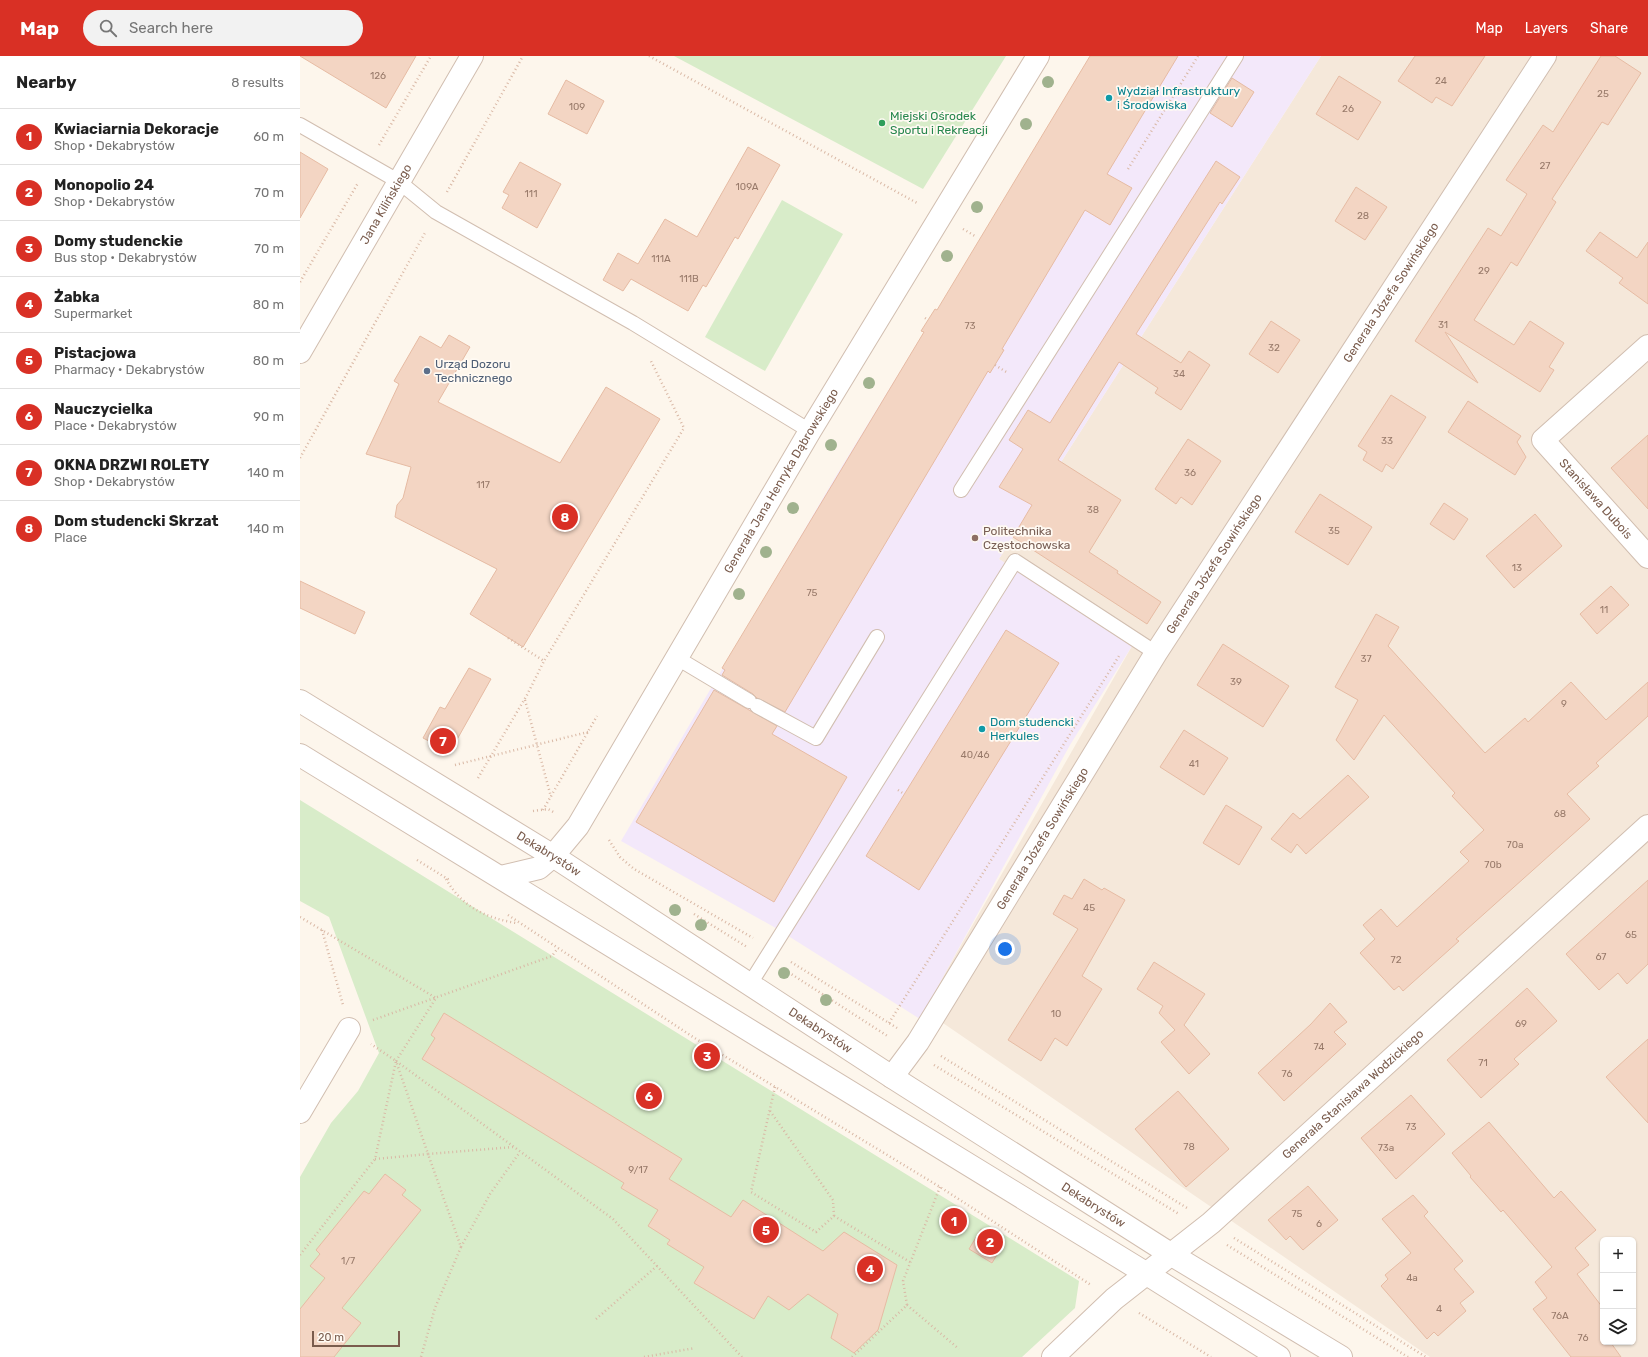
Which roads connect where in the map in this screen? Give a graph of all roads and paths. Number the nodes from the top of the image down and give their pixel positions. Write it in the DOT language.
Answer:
graph roads {
  1 [pos="431,56"];
  2 [pos="472,56"];
  3 [pos="523,56"];
  4 [pos="649,56"];
  5 [pos="1038,56"];
  6 [pos="1198,56"];
  7 [pos="1236,56"];
  8 [pos="1546,56"];
  9 [pos="300,125"];
  10 [pos="378,146"];
  11 [pos="1128,169"];
  12 [pos="398,181"];
  13 [pos="358,182"];
  14 [pos="436,212"];
  15 [pos="940,216"];
  16 [pos="975,236"];
  17 [pos="300,282"];
  18 [pos="925,318"];
  19 [pos="928,320"];
  20 [pos="633,323"];
  21 [pos="1648,346"];
  22 [pos="300,352"];
  23 [pos="810,431"];
  24 [pos="300,458"];
  25 [pos="961,490"];
  26 [pos="1648,558"];
  27 [pos="877,637"];
  28 [pos="1131,637"];
  29 [pos="508,638"];
  30 [pos="1156,653"];
  31 [pos="677,658"];
  32 [pos="544,660"];
  33 [pos="525,700"];
  34 [pos="300,701"];
  35 [pos="597,716"];
  36 [pos="588,732"];
  37 [pos="537,744"];
  38 [pos="300,755"];
  39 [pos="491,756"];
  40 [pos="449,766"];
  41 [pos="476,782"];
  42 [pos="551,797"];
  43 [pos="543,810"];
  44 [pos="1648,826"];
  45 [pos="609,840"];
  46 [pos="552,856"];
  47 [pos="634,869"];
  48 [pos="501,877"];
  49 [pos="446,878"];
  50 [pos="300,917"];
  51 [pos="322,930"];
  52 [pos="558,948"];
  53 [pos="750,984"];
  54 [pos="436,998"];
  55 [pos="889,1023"];
  56 [pos="349,1029"];
  57 [pos="938,1054"];
  58 [pos="396,1060"];
  59 [pos="931,1063"];
  60 [pos="892,1077"];
  61 [pos="775,1087"];
  62 [pos="770,1110"];
  63 [pos="300,1112"];
  64 [pos="513,1147"];
  65 [pos="520,1152"];
  66 [pos="428,1154"];
  67 [pos="375,1159"];
  68 [pos="940,1187"];
  69 [pos="1192,1212"];
  70 [pos="834,1216"];
  71 [pos="1185,1218"];
  72 [pos="1228,1234"];
  73 [pos="1228,1245"];
  74 [pos="461,1247"];
  75 [pos="300,1255"];
  76 [pos="1172,1255"];
  77 [pos="910,1262"];
  78 [pos="657,1266"];
  79 [pos="1147,1274"];
  80 [pos="1114,1299"];
  81 [pos="907,1305"];
  82 [pos="596,1319"];
  83 [pos="695,1348"];
  84 [pos="959,1349"];
  85 [pos="421,1357"];
  86 [pos="644,1357"];
  87 [pos="742,1357"];
  88 [pos="852,1357"];
  89 [pos="1053,1357"];
  90 [pos="1211,1357"];
  91 [pos="1278,1357"];
  92 [pos="1342,1357"];
  93 [pos="1408,1357"];
  94 [pos="1426,1357"];
  1 -- 10 [label="path"];
  2 -- 12 [label="street, Jana Kilińskiego"];
  3 -- 14 [label="path"];
  4 -- 15 [label="path"];
  5 -- 15 [label="street, Generała Jana Henryka Dąbrowskiego"];
  6 -- 11 [label="path"];
  7 -- 25 [label="lane"];
  8 -- 30 [label="street, Generała Józefa Sowińskiego"];
  9 -- 12 [label="lane"];
  12 -- 14 [label="lane"];
  12 -- 22 [label="street, Jana Kilińskiego"];
  13 -- 17 [label="path"];
  14 -- 20 [label="lane"];
  14 -- 24 [label="path"];
  15 -- 16 [label="path"];
  15 -- 23 [label="street, Generała Jana Henryka Dąbrowskiego"];
  18 -- 19 [label="path"];
  20 -- 23 [label="lane"];
  20 -- 32 [label="path"];
  21 -- 26 [label="street, Stanisława Dubois"];
  23 -- 31 [label="street, Generała Jana Henryka Dąbrowskiego"];
  27 -- 31 [label="lane"];
  28 -- 30 [label="lane"];
  28 -- 53 [label="lane"];
  28 -- 55 [label="path"];
  29 -- 32 [label="path"];
  30 -- 60 [label="street, Generała Józefa Sowińskiego"];
  31 -- 46 [label="street, Generała Jana Henryka Dąbrowskiego"];
  32 -- 33 [label="path"];
  33 -- 37 [label="path"];
  33 -- 39 [label="path"];
  34 -- 46 [label="street, Dekabrystów"];
  35 -- 36 [label="path"];
  36 -- 37 [label="path"];
  36 -- 42 [label="path"];
  37 -- 39 [label="path"];
  37 -- 42 [label="path"];
  38 -- 48 [label="street"];
  39 -- 40 [label="path"];
  39 -- 41 [label="path"];
  42 -- 43 [label="path"];
  44 -- 76 [label="street, Generała Stanisława Wodzickiego"];
  45 -- 47 [label="path"];
  46 -- 48 [label="street, Generała Jana Henryka Dąbrowskiego"];
  46 -- 53 [label="street, Dekabrystów"];
  48 -- 79 [label="street"];
  49 -- 52 [label="path"];
  50 -- 51 [label="path"];
  51 -- 54 [label="path"];
  51 -- 56 [label="path"];
  52 -- 54 [label="path"];
  52 -- 61 [label="path"];
  53 -- 60 [label="street, Dekabrystów"];
  54 -- 56 [label="path"];
  54 -- 58 [label="path"];
  56 -- 58 [label="path"];
  56 -- 63 [label="street"];
  57 -- 69 [label="path"];
  58 -- 64 [label="path"];
  58 -- 66 [label="path"];
  58 -- 67 [label="path"];
  59 -- 71 [label="path"];
  60 -- 76 [label="street, Dekabrystów"];
  61 -- 62 [label="path"];
  61 -- 68 [label="path"];
  62 -- 70 [label="path"];
  62 -- 70 [label="path"];
  64 -- 65 [label="path"];
  64 -- 66 [label="path"];
  65 -- 74 [label="path"];
  65 -- 78 [label="path"];
  66 -- 67 [label="path"];
  66 -- 74 [label="path"];
  67 -- 75 [label="path"];
  68 -- 77 [label="path"];
  68 -- 80 [label="path"];
  70 -- 77 [label="path"];
  72 -- 94 [label="path"];
  73 -- 93 [label="path"];
  74 -- 85 [label="path"];
  76 -- 79 [label="street, Generała Stanisława Wodzickiego"];
  76 -- 92 [label="street, Dekabrystów"];
  77 -- 81 [label="path"];
  78 -- 82 [label="path"];
  78 -- 87 [label="path"];
  79 -- 80 [label="street, Generała Stanisława Wodzickiego"];
  79 -- 91 [label="street"];
  80 -- 89 [label="street, Generała Stanisława Wodzickiego"];
  80 -- 90 [label="path"];
  81 -- 84 [label="path"];
  81 -- 88 [label="path"];
  83 -- 86 [label="path"];
}
